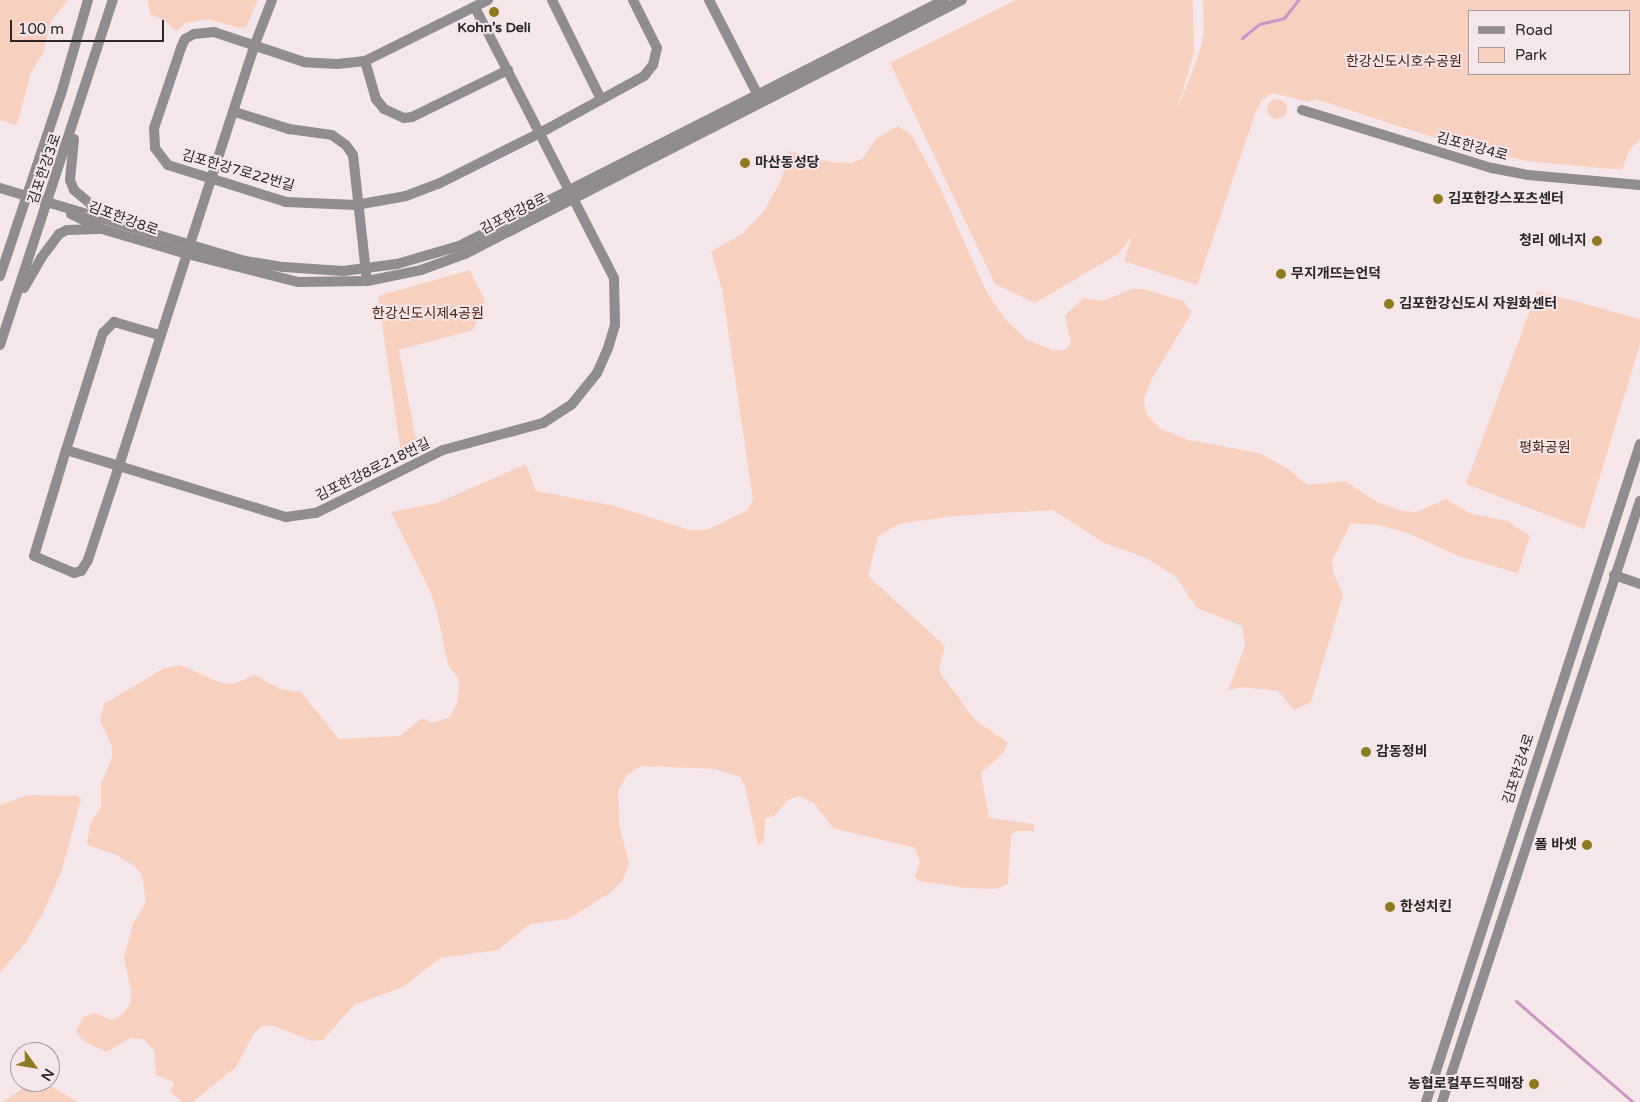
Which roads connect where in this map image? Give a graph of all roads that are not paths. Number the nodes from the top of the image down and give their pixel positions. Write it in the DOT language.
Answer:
graph roads {
  1 [pos="88,0"];
  2 [pos="113,0"];
  3 [pos="272,0"];
  4 [pos="488,0"];
  5 [pos="552,0"];
  6 [pos="633,0"];
  7 [pos="709,0"];
  8 [pos="944,0"];
  9 [pos="962,0"];
  10 [pos="475,7"];
  11 [pos="255,44"];
  12 [pos="365,62"];
  13 [pos="508,70"];
  14 [pos="600,97"];
  15 [pos="760,100"];
  16 [pos="1302,110"];
  17 [pos="235,112"];
  18 [pos="78,113"];
  19 [pos="540,133"];
  20 [pos="212,179"];
  21 [pos="1640,185"];
  22 [pos="0,188"];
  23 [pos="24,195"];
  24 [pos="572,195"];
  25 [pos="48,203"];
  26 [pos="356,205"];
  27 [pos="108,219"];
  28 [pos="102,229"];
  29 [pos="190,244"];
  30 [pos="187,254"];
  31 [pos="365,269"];
  32 [pos="0,276"];
  33 [pos="367,281"];
  34 [pos="11,313"];
  35 [pos="158,335"];
  36 [pos="0,345"];
  37 [pos="1640,444"];
  38 [pos="66,450"];
  39 [pos="119,466"];
  40 [pos="1640,500"];
  41 [pos="1614,575"];
  42 [pos="1640,584"];
  43 [pos="1426,1102"];
  44 [pos="1442,1102"];
  1 -- 23 [label="street, 김포한강3로"];
  2 -- 18 [label="street, 김포한강3로"];
  3 -- 11 [label="street"];
  4 -- 10 [label="street, 김포한강7로22번길"];
  5 -- 14 [label="street"];
  6 -- 14 [label="street, 김포한강7로22번길"];
  7 -- 15 [label="street"];
  8 -- 15 [label="street, 김포한강8로"];
  9 -- 15 [label="street, 김포한강8로"];
  10 -- 12 [label="street, 김포한강7로22번길"];
  10 -- 13 [label="street, 김포한강8로218번길"];
  11 -- 12 [label="street, 김포한강7로22번길"];
  11 -- 17 [label="street"];
  11 -- 20 [label="street, 김포한강7로22번길"];
  12 -- 13 [label="street"];
  13 -- 19 [label="street, 김포한강8로218번길"];
  14 -- 19 [label="street, 김포한강7로22번길"];
  15 -- 24 [label="street, 김포한강8로"];
  16 -- 21 [label="street, 김포한강4로"];
  17 -- 20 [label="street"];
  17 -- 26 [label="street"];
  18 -- 25 [label="street, 김포한강3로"];
  18 -- 27 [label="street"];
  19 -- 24 [label="street, 김포한강8로218번길"];
  19 -- 26 [label="street, 김포한강7로22번길"];
  20 -- 26 [label="street, 김포한강7로22번길"];
  20 -- 29 [label="street"];
  22 -- 23 [label="street, 김포한강8로"];
  23 -- 25 [label="street, 김포한강8로"];
  23 -- 32 [label="street, 김포한강3로"];
  24 -- 31 [label="street, 김포한강8로"];
  24 -- 33 [label="street, 김포한강8로"];
  24 -- 39 [label="street, 김포한강8로218번길"];
  25 -- 27 [label="street, 김포한강8로"];
  25 -- 28 [label="street, 김포한강8로"];
  25 -- 34 [label="street, 김포한강3로"];
  26 -- 31 [label="street"];
  27 -- 29 [label="street, 김포한강8로"];
  28 -- 30 [label="street, 김포한강8로"];
  28 -- 34 [label="street"];
  29 -- 31 [label="street, 김포한강8로"];
  30 -- 33 [label="street, 김포한강8로"];
  30 -- 35 [label="street"];
  31 -- 33 [label="street"];
  34 -- 36 [label="street, 김포한강3로"];
  35 -- 38 [label="street"];
  35 -- 39 [label="street"];
  37 -- 43 [label="street, 김포한강4로"];
  38 -- 39 [label="street, 김포한강8로218번길"];
  38 -- 39 [label="street"];
  40 -- 41 [label="street"];
  41 -- 42 [label="street"];
  41 -- 44 [label="street"];
}
